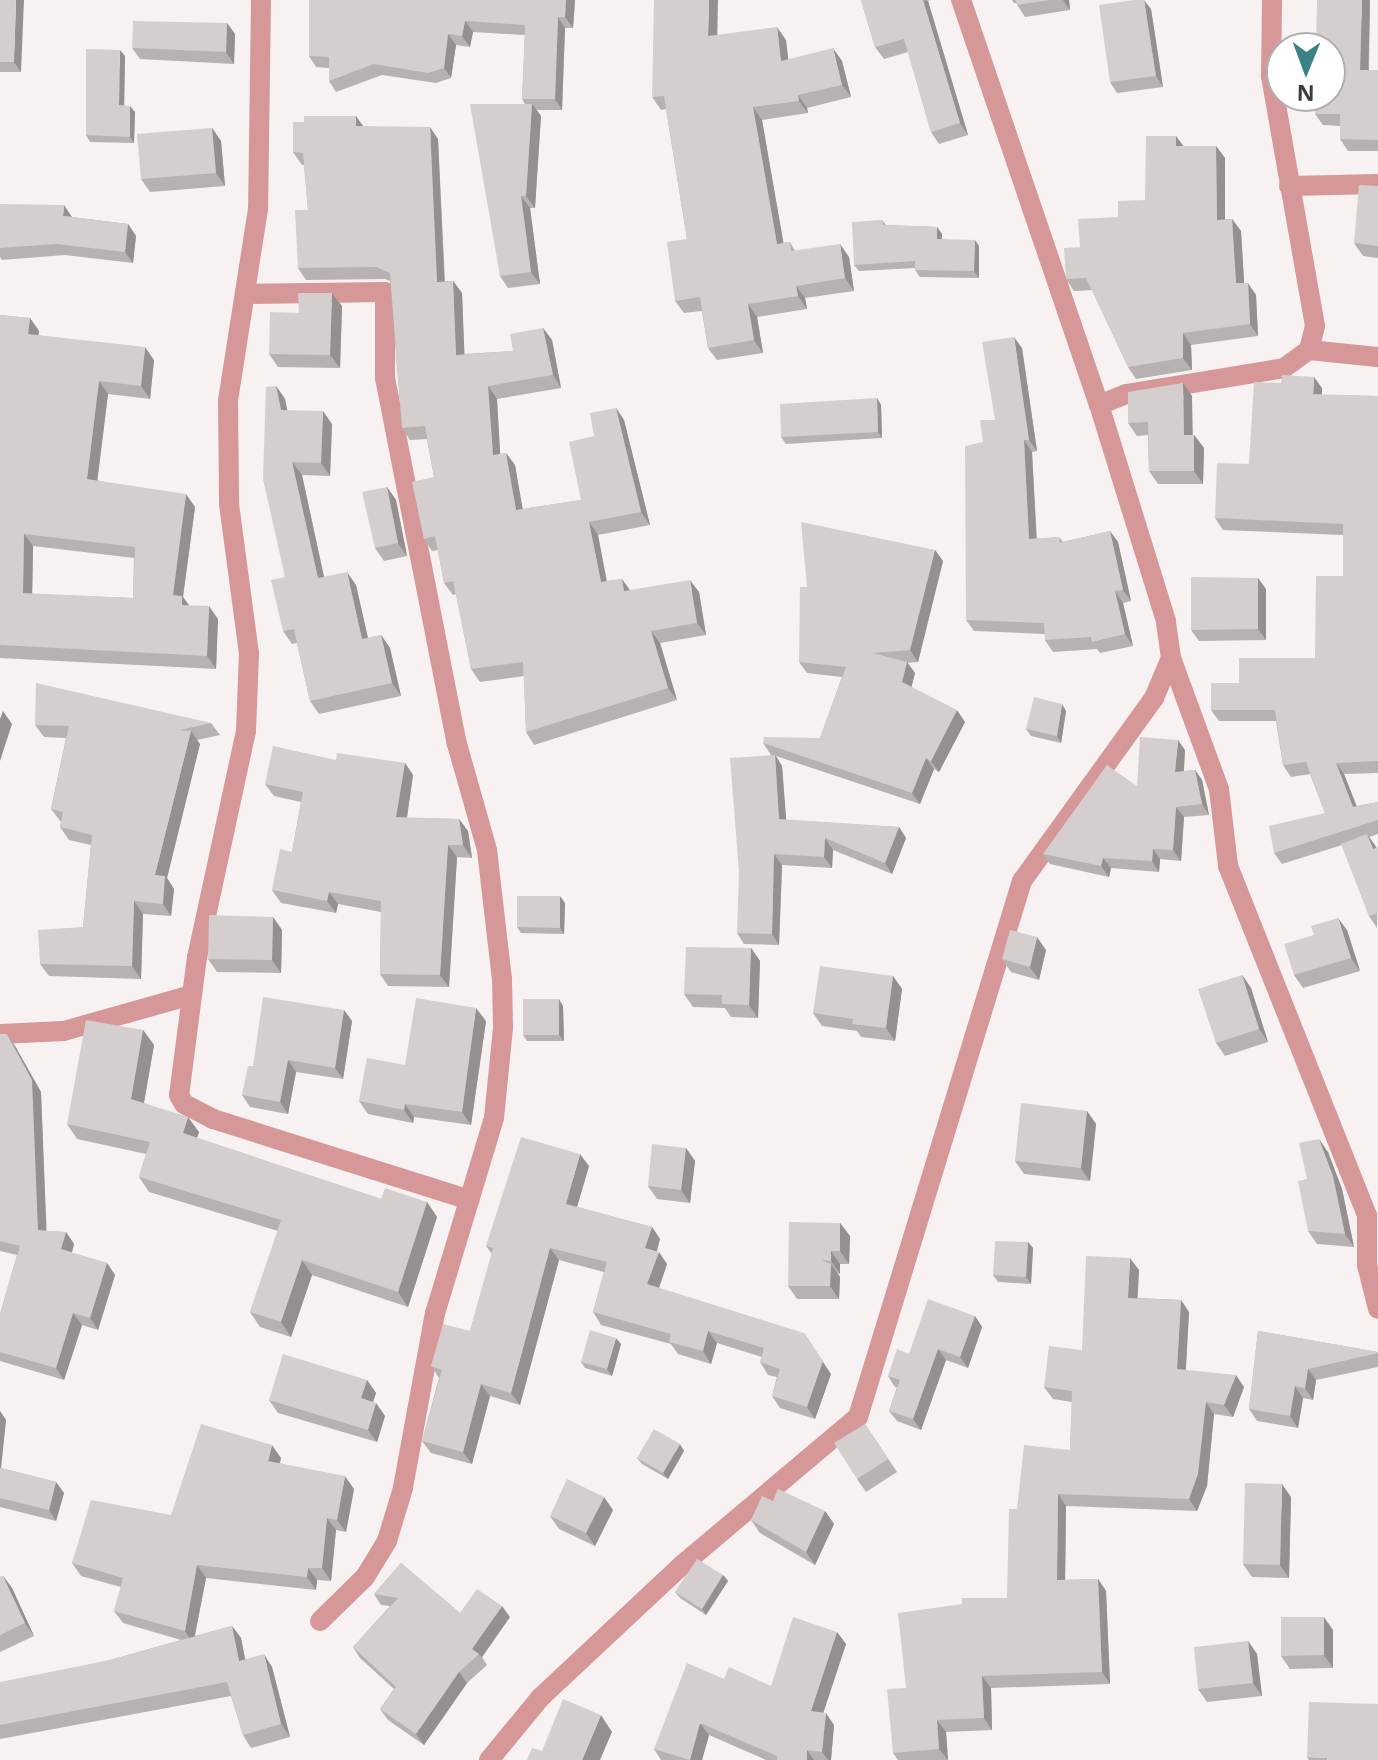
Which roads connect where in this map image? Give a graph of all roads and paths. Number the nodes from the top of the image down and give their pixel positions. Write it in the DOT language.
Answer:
graph roads {
  1 [pos="261,0"];
  2 [pos="961,0"];
  3 [pos="1272,0"];
  4 [pos="1378,184"];
  5 [pos="1289,186"];
  6 [pos="245,294"];
  7 [pos="1309,350"];
  8 [pos="1378,357"];
  9 [pos="1099,405"];
  10 [pos="1171,658"];
  11 [pos="191,995"];
  12 [pos="0,1034"];
  13 [pos="470,1200"];
  14 [pos="1373,1216"];
  15 [pos="1378,1309"];
  16 [pos="320,1621"];
  17 [pos="489,1760"];
  1 -- 6 [label="street"];
  2 -- 9 [label="street"];
  3 -- 5 [label="street"];
  4 -- 5 [label="street"];
  5 -- 7 [label="street"];
  6 -- 11 [label="street"];
  6 -- 13 [label="street"];
  7 -- 8 [label="street"];
  7 -- 9 [label="street"];
  9 -- 10 [label="street"];
  10 -- 14 [label="street"];
  10 -- 17 [label="street"];
  11 -- 12 [label="street"];
  11 -- 13 [label="street"];
  13 -- 16 [label="street"];
  14 -- 15 [label="street"];
}
